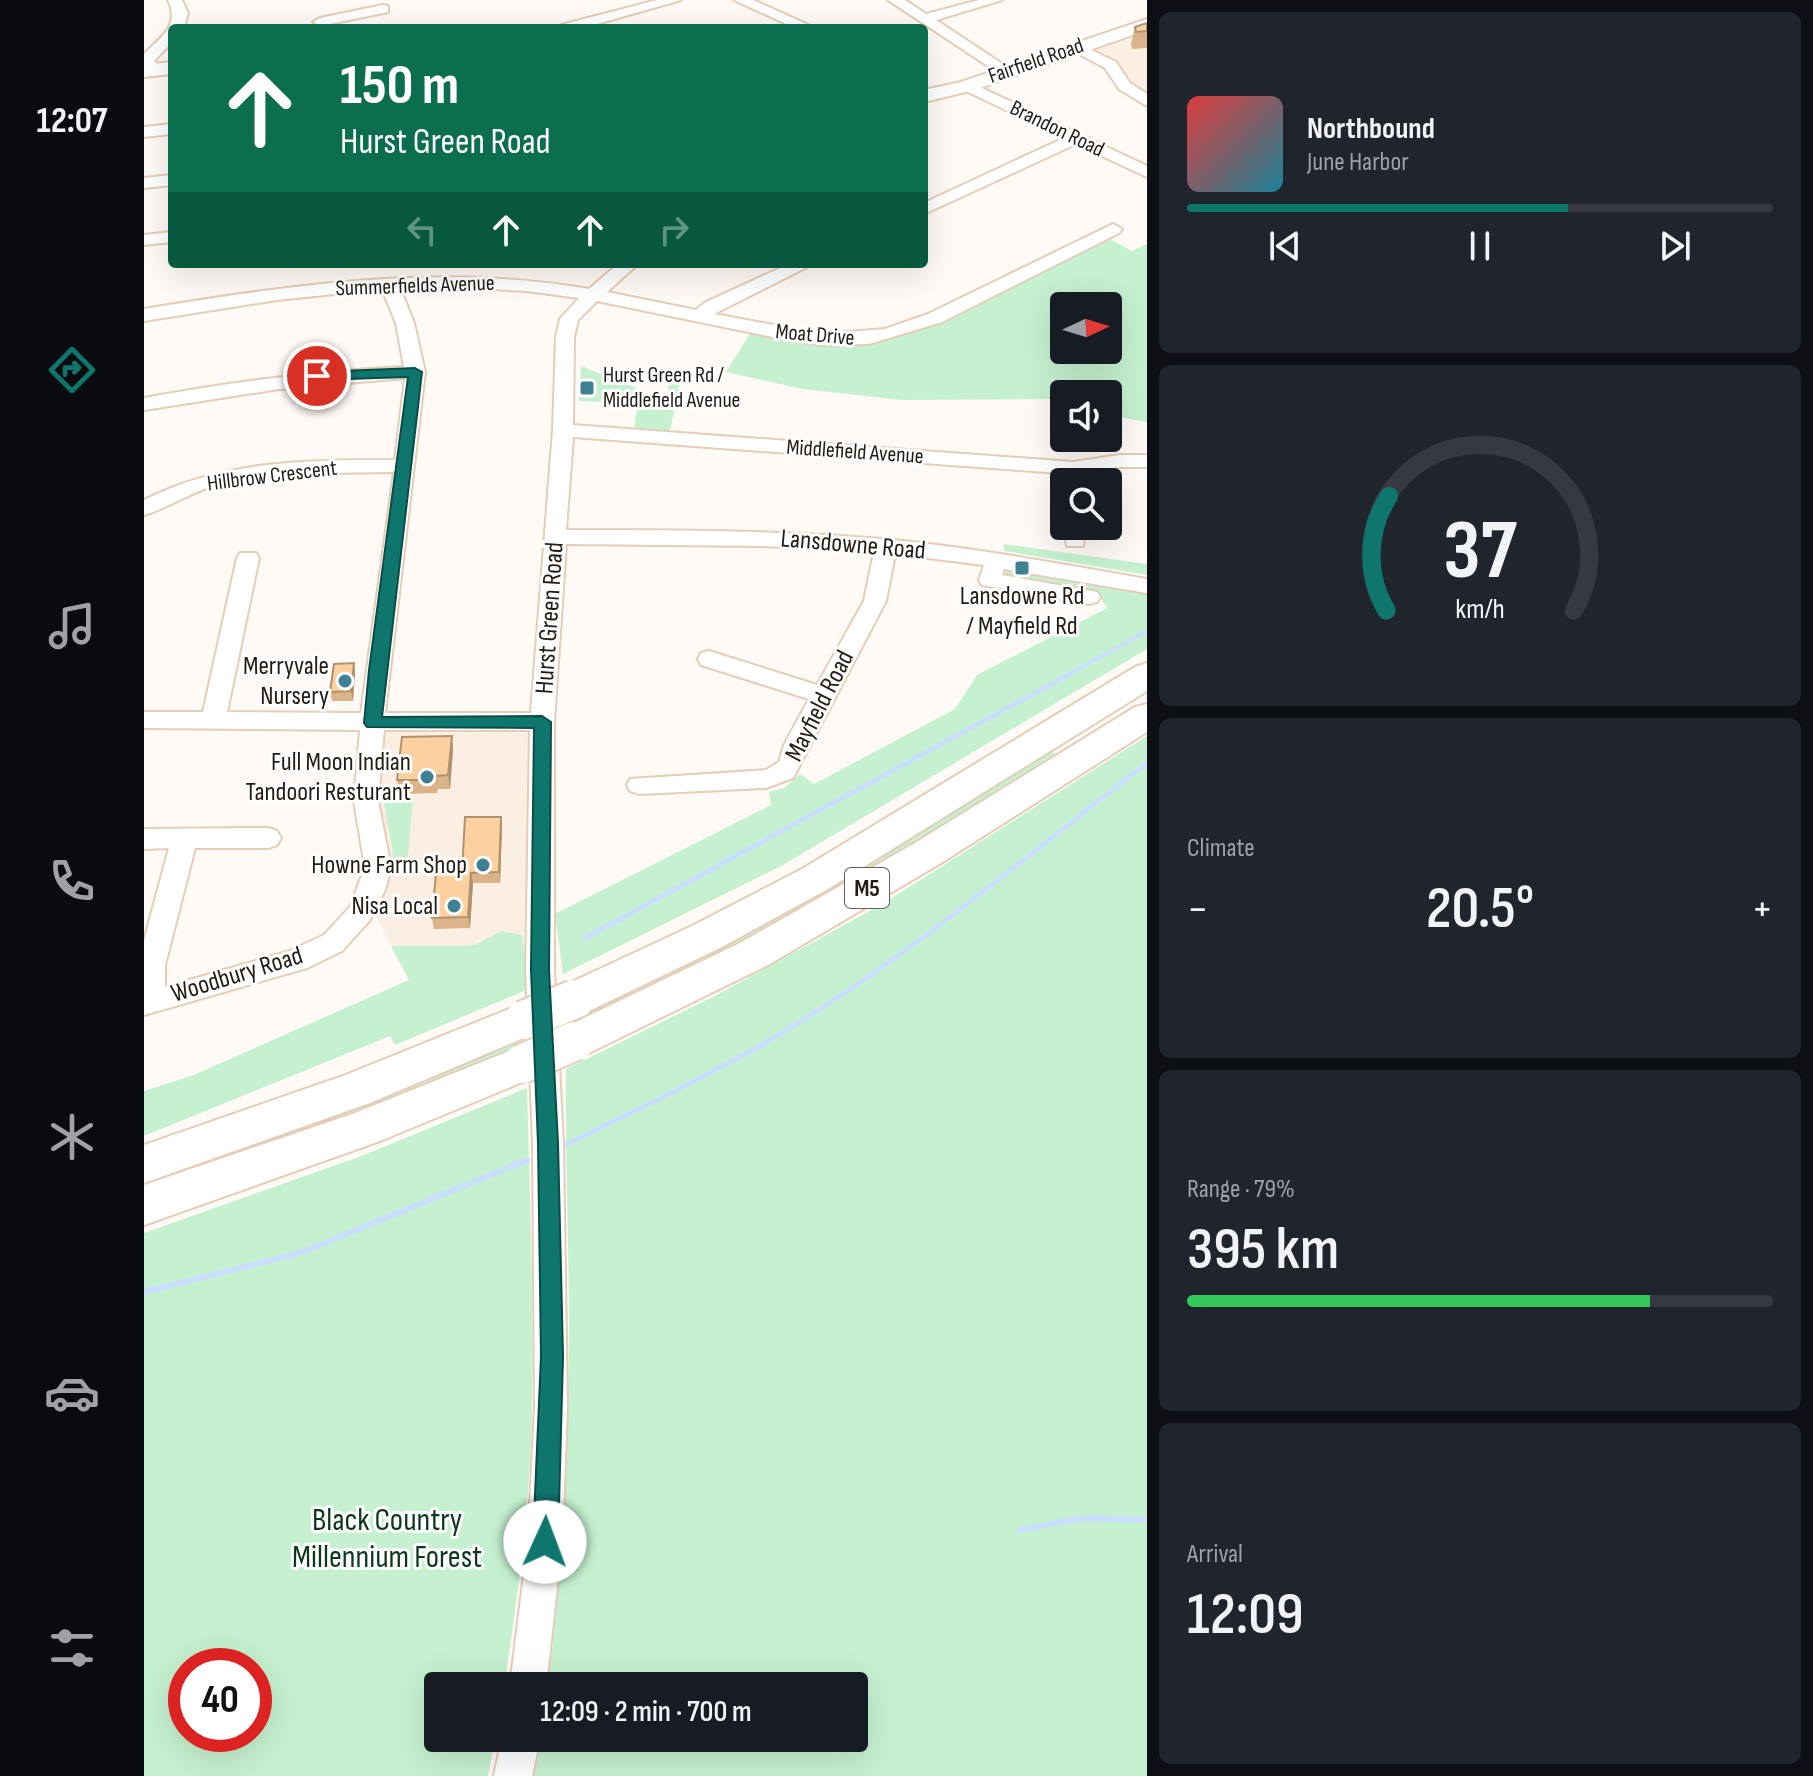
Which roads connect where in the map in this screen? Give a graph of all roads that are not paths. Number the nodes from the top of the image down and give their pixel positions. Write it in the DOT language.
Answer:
graph roads {
  1 [pos="175,0"];
  2 [pos="674,0"];
  3 [pos="741,0"];
  4 [pos="895,0"];
  5 [pos="995,0"];
  6 [pos="599,2"];
  7 [pos="383,9"];
  8 [pos="615,15"];
  9 [pos="924,19"];
  10 [pos="320,22"];
  11 [pos="351,23"];
  12 [pos="178,24"];
  13 [pos="581,24"];
  14 [pos="798,24"];
  15 [pos="1147,24"];
  16 [pos="168,38"];
  17 [pos="1077,47"];
  18 [pos="168,68"];
  19 [pos="147,70"];
  20 [pos="1005,71"];
  21 [pos="967,86"];
  22 [pos="928,95"];
  23 [pos="1147,101"];
  24 [pos="168,129"];
  25 [pos="144,132"];
  26 [pos="1075,139"];
  27 [pos="1147,172"];
  28 [pos="168,180"];
  29 [pos="144,183"];
  30 [pos="928,207"];
  31 [pos="1113,229"];
  32 [pos="168,237"];
  33 [pos="144,240"];
  34 [pos="624,268"];
  35 [pos="795,268"];
  36 [pos="389,284"];
  37 [pos="591,297"];
  38 [pos="144,315"];
  39 [pos="700,317"];
  40 [pos="415,372"];
  41 [pos="144,404"];
  42 [pos="563,430"];
  43 [pos="1147,461"];
  44 [pos="405,466"];
  45 [pos="1096,468"];
  46 [pos="1050,473"];
  47 [pos="144,508"];
  48 [pos="556,537"];
  49 [pos="886,546"];
  50 [pos="248,558"];
  51 [pos="996,560"];
  52 [pos="1147,586"];
  53 [pos="1089,597"];
  54 [pos="709,659"];
  55 [pos="1147,675"];
  56 [pos="825,696"];
  57 [pos="1147,716"];
  58 [pos="144,720"];
  59 [pos="213,720"];
  60 [pos="542,722"];
  61 [pos="373,723"];
  62 [pos="639,785"];
  63 [pos="185,838"];
  64 [pos="268,838"];
  65 [pos="144,839"];
  66 [pos="148,1003"];
  67 [pos="534,1080"];
  68 [pos="144,1164"];
  69 [pos="144,1205"];
  70 [pos="530,1672"];
  71 [pos="518,1752"];
  72 [pos="513,1776"];
  1 -- 12 [label="street"];
  2 -- 8 [label="street"];
  3 -- 14 [label="street"];
  4 -- 9 [label="street"];
  5 -- 9 [label="street"];
  6 -- 8 [label="street"];
  7 -- 11 [label="street"];
  8 -- 13 [label="street"];
  9 -- 20 [label="street"];
  10 -- 11 [label="street"];
  15 -- 17 [label="main road, Fairfield Road"];
  16 -- 19 [label="street"];
  17 -- 20 [label="main road, Fairfield Road"];
  17 -- 23 [label="street"];
  18 -- 19 [label="main road"];
  20 -- 21 [label="main road, Fairfield Road"];
  21 -- 22 [label="main road, Fairfield Road"];
  21 -- 26 [label="street, Brandon Road"];
  24 -- 25 [label="street"];
  26 -- 27 [label="street, Brandon Road"];
  26 -- 30 [label="street"];
  28 -- 29 [label="street"];
  31 -- 39 [label="street, Moat Drive"];
  32 -- 33 [label="street"];
  34 -- 37 [label="street, Hurst Green Road"];
  35 -- 39 [label="street"];
  36 -- 37 [label="street, Summerfields Avenue"];
  36 -- 38 [label="street, Summerfields Avenue"];
  36 -- 40 [label="street, Woodbury Road"];
  37 -- 39 [label="street, Moat Drive"];
  37 -- 42 [label="street, Hurst Green Road"];
  40 -- 41 [label="street"];
  40 -- 44 [label="street, Woodbury Road"];
  42 -- 46 [label="street, Middlefield Avenue"];
  42 -- 48 [label="street, Hurst Green Road"];
  43 -- 45 [label="street, Middlefield Avenue"];
  44 -- 47 [label="street, Hillbrow Crescent"];
  44 -- 61 [label="street, Woodbury Road"];
  48 -- 49 [label="street, Lansdowne Road"];
  48 -- 60 [label="street, Hurst Green Road"];
  49 -- 51 [label="street, Lansdowne Road"];
  49 -- 56 [label="street, Mayfield Road"];
  50 -- 59 [label="street"];
  51 -- 52 [label="street, Lansdowne Road"];
  51 -- 53 [label="street"];
  54 -- 56 [label="street"];
  55 -- 68 [label="highway, M5, bridge"];
  56 -- 62 [label="street, Mayfield Road"];
  57 -- 67 [label="highway, M5, bridge"];
  58 -- 59 [label="street"];
  59 -- 61 [label="street"];
  60 -- 61 [label="street"];
  60 -- 67 [label="street, Hurst Green Road"];
  61 -- 66 [label="street, Woodbury Road"];
  63 -- 64 [label="street"];
  63 -- 65 [label="street"];
  63 -- 66 [label="street"];
  67 -- 69 [label="highway, M5"];
  67 -- 70 [label="street, Hurst Green Road"];
  71 -- 72 [label="street"];
}
